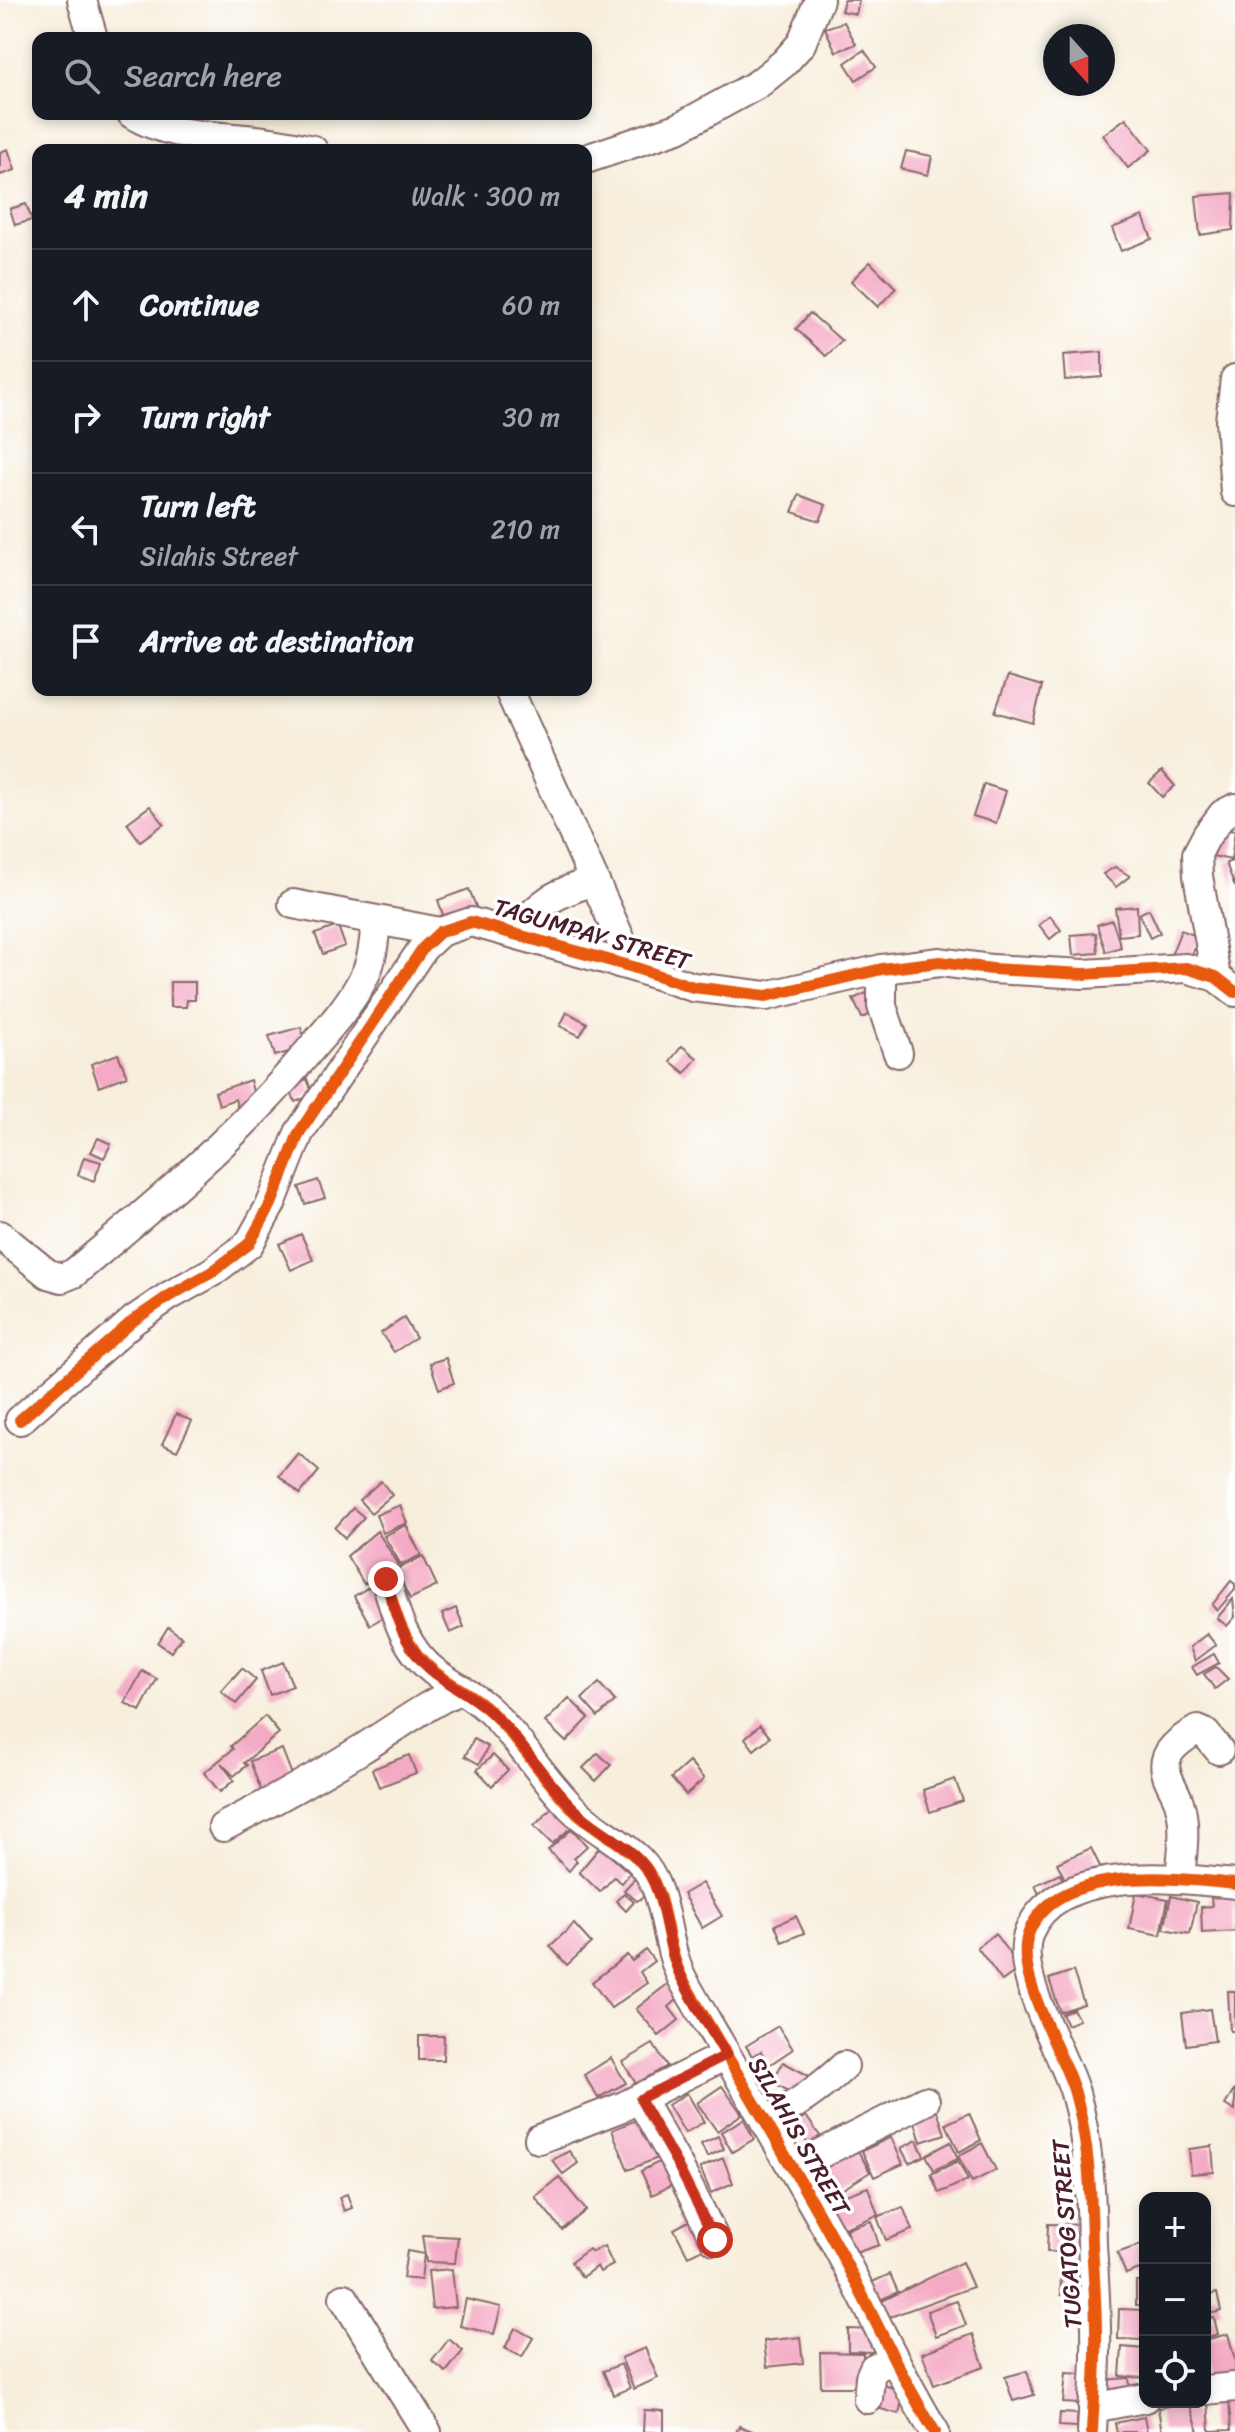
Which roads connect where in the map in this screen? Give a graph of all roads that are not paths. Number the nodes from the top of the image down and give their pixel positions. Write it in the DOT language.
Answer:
graph roads {
  1 [pos="82,0"];
  2 [pos="819,0"];
  3 [pos="91,32"];
  4 [pos="144,120"];
  5 [pos="278,144"];
  6 [pos="592,157"];
  7 [pos="1235,379"];
  8 [pos="1235,492"];
  9 [pos="512,696"];
  10 [pos="1235,808"];
  11 [pos="593,881"];
  12 [pos="293,904"];
  13 [pos="376,921"];
  14 [pos="440,932"];
  15 [pos="515,934"];
  16 [pos="633,967"];
  17 [pos="882,969"];
  18 [pos="1225,985"];
  19 [pos="898,1053"];
  20 [pos="0,1235"];
  21 [pos="20,1420"];
  22 [pos="386,1579"];
  23 [pos="461,1689"];
  24 [pos="1219,1750"];
  25 [pos="223,1827"];
  26 [pos="1180,1879"];
  27 [pos="1235,1884"];
  28 [pos="726,2055"];
  29 [pos="844,2066"];
  30 [pos="640,2099"];
  31 [pos="925,2101"];
  32 [pos="765,2122"];
  33 [pos="539,2139"];
  34 [pos="792,2168"];
  35 [pos="715,2240"];
  36 [pos="344,2298"];
  37 [pos="893,2360"];
  38 [pos="1235,2387"];
  39 [pos="1211,2389"];
  40 [pos="868,2399"];
  41 [pos="1139,2401"];
  42 [pos="1093,2420"];
  43 [pos="427,2432"];
  44 [pos="935,2432"];
  1 -- 3 [label="street"];
  2 -- 6 [label="street"];
  4 -- 5 [label="street"];
  7 -- 8 [label="street"];
  9 -- 11 [label="street"];
  10 -- 18 [label="street"];
  11 -- 15 [label="street"];
  11 -- 16 [label="street"];
  12 -- 13 [label="street"];
  13 -- 14 [label="street"];
  13 -- 20 [label="street"];
  14 -- 15 [label="street, TAGUMPAY STREET"];
  14 -- 21 [label="street"];
  15 -- 16 [label="street, TAGUMPAY STREET"];
  16 -- 17 [label="street, TAGUMPAY STREET"];
  17 -- 18 [label="street, TAGUMPAY STREET"];
  17 -- 19 [label="street"];
  22 -- 23 [label="street, SILAHIS STREET"];
  23 -- 25 [label="street"];
  23 -- 28 [label="street, SILAHIS STREET"];
  24 -- 26 [label="street"];
  26 -- 27 [label="street, TUGATOG STREET"];
  26 -- 42 [label="street, TUGATOG STREET"];
  28 -- 30 [label="street"];
  28 -- 32 [label="street, SILAHIS STREET"];
  29 -- 32 [label="street"];
  30 -- 33 [label="street"];
  30 -- 35 [label="street"];
  31 -- 34 [label="street"];
  32 -- 34 [label="street, SILAHIS STREET"];
  34 -- 37 [label="street, SILAHIS STREET"];
  36 -- 43 [label="street"];
  37 -- 40 [label="street"];
  37 -- 44 [label="street, SILAHIS STREET"];
  38 -- 39 [label="street"];
  41 -- 42 [label="street"];
}
